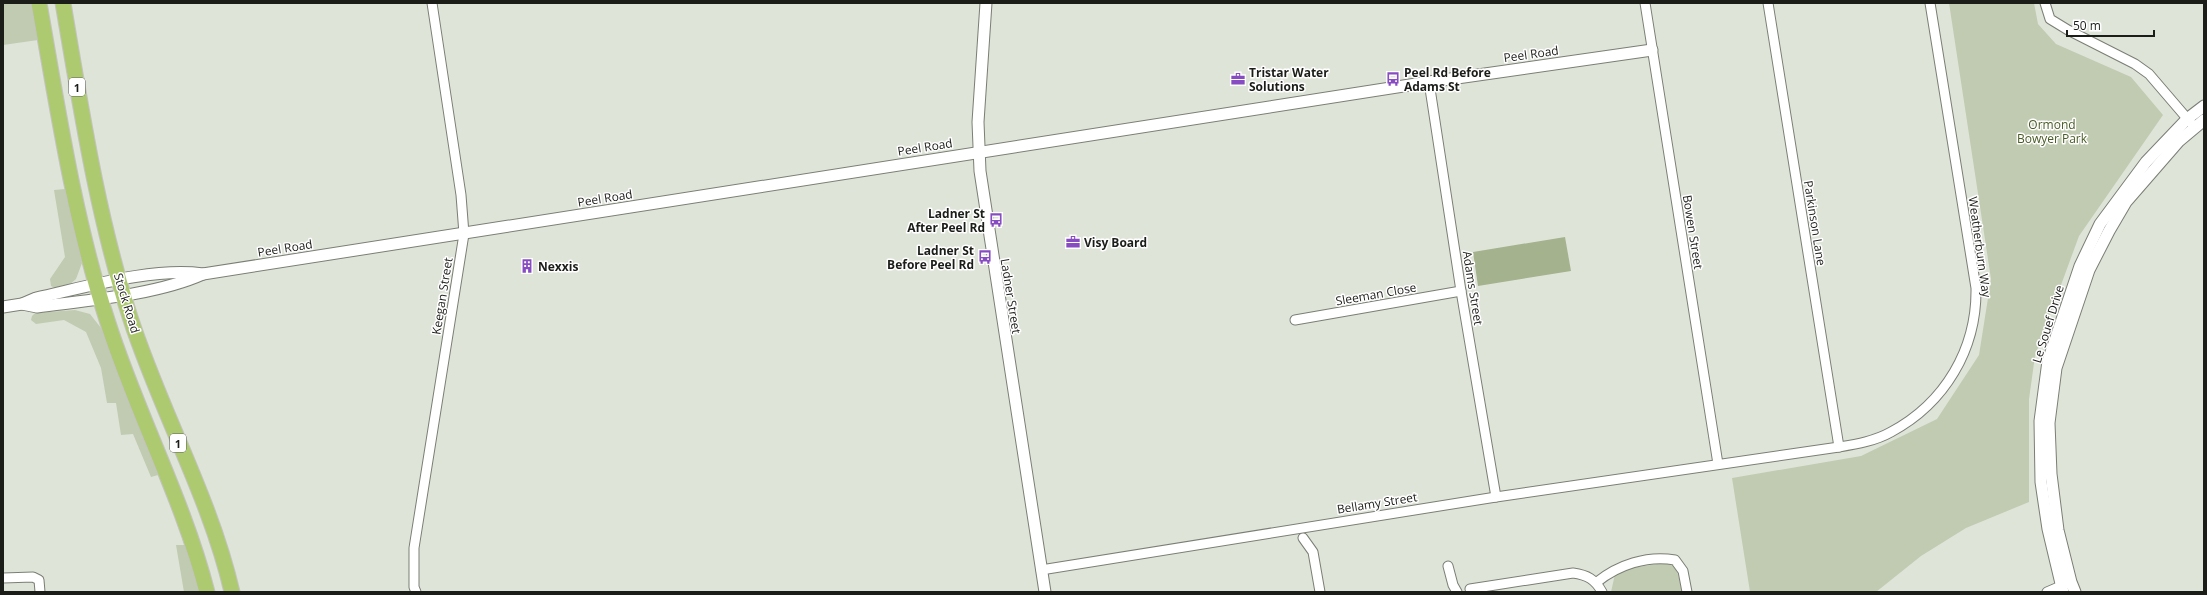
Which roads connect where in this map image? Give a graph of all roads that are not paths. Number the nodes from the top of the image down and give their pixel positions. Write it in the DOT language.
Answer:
graph roads {
  1 [pos="39,3"];
  2 [pos="62,3"];
  3 [pos="432,3"];
  4 [pos="986,3"];
  5 [pos="1645,3"];
  6 [pos="1768,3"];
  7 [pos="1930,3"];
  8 [pos="2045,3"];
  9 [pos="1652,50"];
  10 [pos="1429,82"];
  11 [pos="2204,106"];
  12 [pos="2204,120"];
  13 [pos="2191,123"];
  14 [pos="978,152"];
  15 [pos="464,234"];
  16 [pos="121,287"];
  17 [pos="98,291"];
  18 [pos="1461,291"];
  19 [pos="3,307"];
  20 [pos="1295,320"];
  21 [pos="1839,447"];
  22 [pos="1718,464"];
  23 [pos="1496,497"];
  24 [pos="1303,538"];
  25 [pos="1448,566"];
  26 [pos="1041,570"];
  27 [pos="3,578"];
  28 [pos="1597,582"];
  29 [pos="1470,589"];
  30 [pos="2069,589"];
  31 [pos="40,592"];
  32 [pos="207,592"];
  33 [pos="232,592"];
  34 [pos="416,592"];
  35 [pos="1045,592"];
  36 [pos="1320,592"];
  37 [pos="1457,592"];
  38 [pos="1602,592"];
  39 [pos="1687,592"];
  40 [pos="2047,592"];
  1 -- 17 [label="highway, Stock Road / 1"];
  2 -- 16 [label="highway, Stock Road / 1"];
  3 -- 15 [label="street, Keegan Street"];
  4 -- 14 [label="street, Ladner Street"];
  5 -- 9 [label="street, Bowen Street"];
  6 -- 21 [label="street, Parkinson Lane"];
  7 -- 21 [label="street, Weatherburn Way"];
  8 -- 13 [label="street"];
  9 -- 10 [label="street, Peel Road"];
  9 -- 22 [label="street, Bowen Street"];
  10 -- 14 [label="street, Peel Road"];
  10 -- 18 [label="street, Adams Street"];
  11 -- 13 [label="street, Le Souef Drive"];
  12 -- 13 [label="street, Le Souef Drive"];
  13 -- 30 [label="street, Le Souef Drive"];
  14 -- 15 [label="street, Peel Road"];
  14 -- 26 [label="street, Ladner Street"];
  15 -- 16 [label="street, Peel Road"];
  15 -- 34 [label="street, Keegan Street"];
  16 -- 17 [label="street, Peel Road"];
  16 -- 33 [label="highway, Stock Road / 1"];
  17 -- 19 [label="street, Peel Road"];
  17 -- 32 [label="highway, Stock Road / 1"];
  18 -- 20 [label="street, Sleeman Close"];
  18 -- 23 [label="street, Adams Street"];
  21 -- 22 [label="street, Weatherburn Way"];
  22 -- 23 [label="street, Bellamy Street"];
  23 -- 26 [label="street, Bellamy Street"];
  24 -- 36 [label="street"];
  25 -- 37 [label="street"];
  26 -- 35 [label="street, Ladner Street"];
  27 -- 31 [label="street"];
  28 -- 29 [label="street"];
  28 -- 38 [label="street"];
  28 -- 39 [label="street"];
  30 -- 40 [label="street"];
}
